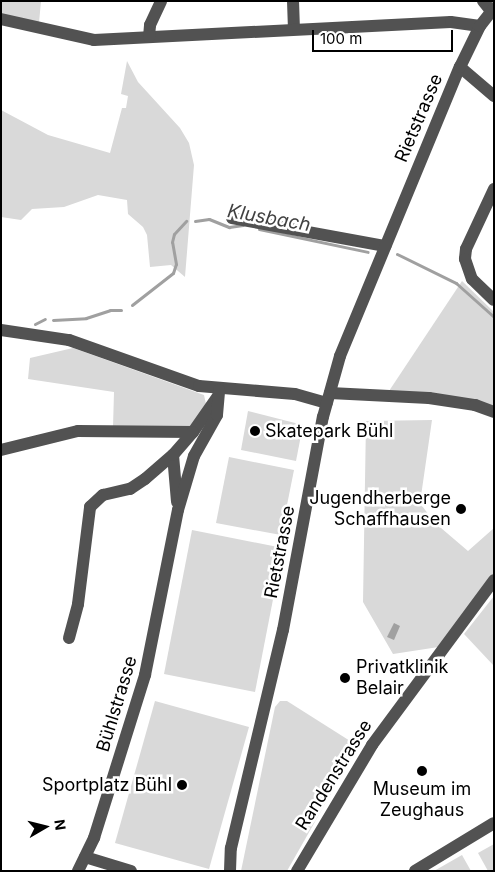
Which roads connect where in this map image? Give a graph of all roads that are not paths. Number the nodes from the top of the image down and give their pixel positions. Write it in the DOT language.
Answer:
graph roads {
  1 [pos="161,1"];
  2 [pos="293,1"];
  3 [pos="489,7"];
  4 [pos="1,19"];
  5 [pos="480,26"];
  6 [pos="294,29"];
  7 [pos="149,37"];
  8 [pos="460,67"];
  9 [pos="494,96"];
  10 [pos="494,189"];
  11 [pos="232,218"];
  12 [pos="385,246"];
  13 [pos="494,300"];
  14 [pos="1,330"];
  15 [pos="218,393"];
  16 [pos="328,398"];
  17 [pos="494,412"];
  18 [pos="193,432"];
  19 [pos="1,450"];
  20 [pos="173,456"];
  21 [pos="178,510"];
  22 [pos="494,580"];
  23 [pos="69,638"];
  24 [pos="494,823"];
  25 [pos="85,857"];
  26 [pos="78,871"];
  27 [pos="132,871"];
  28 [pos="230,871"];
  29 [pos="297,871"];
  30 [pos="415,871"];
  1 -- 7 [label="street"];
  2 -- 6 [label="street"];
  3 -- 5 [label="street, Rietstrasse"];
  4 -- 7 [label="street"];
  5 -- 6 [label="street"];
  5 -- 8 [label="street, Rietstrasse"];
  6 -- 7 [label="street"];
  8 -- 9 [label="street"];
  8 -- 12 [label="street, Rietstrasse"];
  10 -- 13 [label="street"];
  11 -- 12 [label="street"];
  12 -- 16 [label="street, Rietstrasse"];
  14 -- 15 [label="street"];
  15 -- 16 [label="street"];
  15 -- 18 [label="street"];
  15 -- 21 [label="street, Bühlstrasse"];
  16 -- 17 [label="street"];
  16 -- 28 [label="street, Rietstrasse"];
  18 -- 19 [label="street"];
  18 -- 20 [label="street"];
  20 -- 21 [label="street, Bühlstrasse"];
  20 -- 23 [label="street"];
  21 -- 25 [label="street, Bühlstrasse"];
  22 -- 29 [label="street, Randenstrasse"];
  24 -- 30 [label="street"];
  25 -- 26 [label="street, Bühlstrasse"];
  25 -- 27 [label="street"];
}
